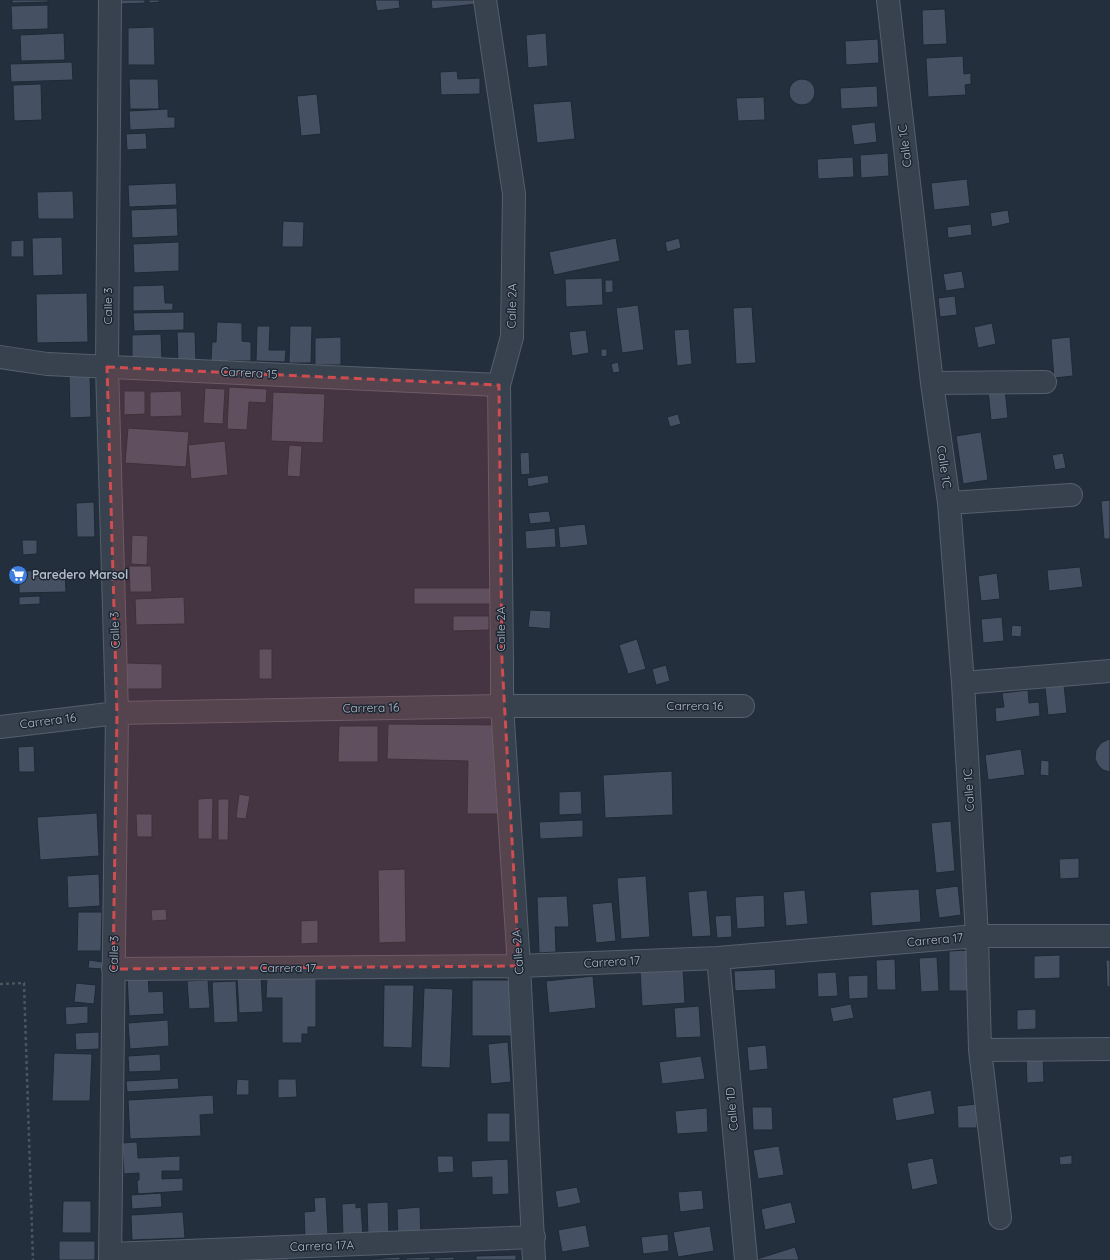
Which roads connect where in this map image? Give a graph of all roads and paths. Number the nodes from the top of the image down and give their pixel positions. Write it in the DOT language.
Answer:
graph roads {
  1 [pos="110,0"];
  2 [pos="486,0"];
  3 [pos="888,0"];
  4 [pos="0,357"];
  5 [pos="108,367"];
  6 [pos="1045,382"];
  7 [pos="932,383"];
  8 [pos="499,384"];
  9 [pos="1071,495"];
  10 [pos="950,503"];
  11 [pos="1110,671"];
  12 [pos="963,683"];
  13 [pos="502,706"];
  14 [pos="743,706"];
  15 [pos="117,713"];
  16 [pos="0,727"];
  17 [pos="977,936"];
  18 [pos="1110,936"];
  19 [pos="718,958"];
  20 [pos="519,966"];
  21 [pos="113,969"];
  22 [pos="0,984"];
  23 [pos="1110,1049"];
  24 [pos="980,1050"];
  25 [pos="1000,1218"];
  26 [pos="534,1237"];
  27 [pos="110,1257"];
  28 [pos="33,1260"];
  29 [pos="534,1260"];
  30 [pos="746,1260"];
  1 -- 5 [label="street, Calle 3"];
  2 -- 8 [label="street, Calle 2A"];
  3 -- 7 [label="street, Calle 1C"];
  4 -- 5 [label="street, Carrera 15"];
  5 -- 8 [label="street, Carrera 15"];
  5 -- 15 [label="street, Calle 3"];
  6 -- 7 [label="street"];
  7 -- 10 [label="street, Calle 1C"];
  8 -- 13 [label="street, Calle 2A"];
  9 -- 10 [label="street"];
  10 -- 12 [label="street, Calle 1C"];
  11 -- 12 [label="street"];
  12 -- 17 [label="street, Calle 1C"];
  13 -- 14 [label="street, Carrera 16"];
  13 -- 15 [label="street, Carrera 16"];
  13 -- 20 [label="street, Calle 2A"];
  15 -- 16 [label="street, Carrera 16"];
  15 -- 21 [label="street, Calle 3"];
  17 -- 18 [label="street, Carrera 17"];
  17 -- 19 [label="street, Carrera 17"];
  17 -- 24 [label="street, Calle 1C"];
  19 -- 20 [label="street, Carrera 17"];
  19 -- 30 [label="street, Calle 1D"];
  20 -- 21 [label="street, Carrera 17"];
  20 -- 26 [label="street, Calle 2A"];
  21 -- 27 [label="street, Calle 3"];
  22 -- 28 [label="path"];
  23 -- 24 [label="street"];
  24 -- 25 [label="street, Calle 1C"];
  26 -- 27 [label="street, Carrera 17A"];
  26 -- 29 [label="street, Calle 2A"];
}
